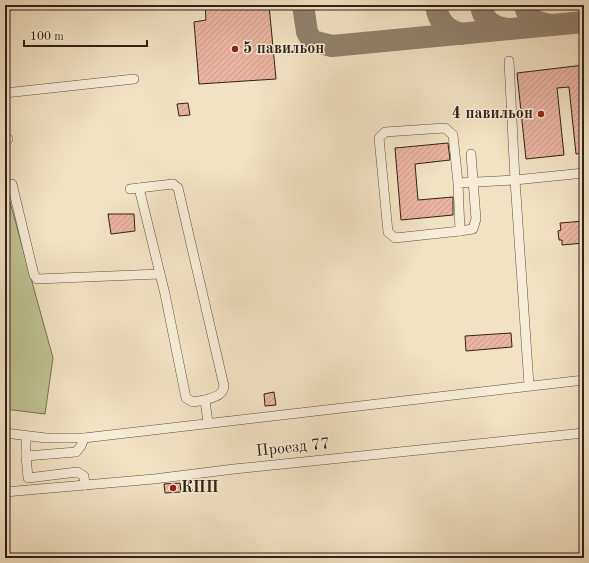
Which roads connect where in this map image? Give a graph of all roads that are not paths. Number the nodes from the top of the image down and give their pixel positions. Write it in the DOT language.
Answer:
graph roads {
  1 [pos="509,61"];
  2 [pos="134,79"];
  3 [pos="5,93"];
  4 [pos="471,154"];
  5 [pos="584,174"];
  6 [pos="515,180"];
  7 [pos="473,182"];
  8 [pos="458,183"];
  9 [pos="12,184"];
  10 [pos="460,231"];
  11 [pos="160,274"];
  12 [pos="584,380"];
  13 [pos="529,385"];
  14 [pos="206,400"];
  15 [pos="208,423"];
  16 [pos="5,433"];
  17 [pos="584,433"];
  18 [pos="26,436"];
  19 [pos="84,438"];
  20 [pos="26,456"];
  21 [pos="28,478"];
  22 [pos="85,485"];
  23 [pos="29,491"];
  24 [pos="5,492"];
  1 -- 6 [label="lane"];
  2 -- 3 [label="lane"];
  4 -- 7 [label="lane"];
  5 -- 6 [label="lane"];
  6 -- 7 [label="lane"];
  6 -- 13 [label="lane"];
  7 -- 8 [label="lane"];
  7 -- 10 [label="lane"];
  8 -- 10 [label="lane"];
  8 -- 10 [label="lane"];
  9 -- 11 [label="lane"];
  11 -- 14 [label="lane"];
  11 -- 14 [label="lane"];
  12 -- 13 [label="lane"];
  13 -- 15 [label="lane"];
  14 -- 15 [label="lane"];
  15 -- 19 [label="lane"];
  16 -- 18 [label="lane"];
  17 -- 22 [label="lane, Проезд 77"];
  18 -- 19 [label="lane"];
  18 -- 20 [label="lane"];
  19 -- 20 [label="lane"];
  20 -- 21 [label="lane"];
  21 -- 22 [label="lane"];
  21 -- 23 [label="lane"];
  22 -- 23 [label="lane, Проезд 77"];
  23 -- 24 [label="lane, Проезд 77"];
}
